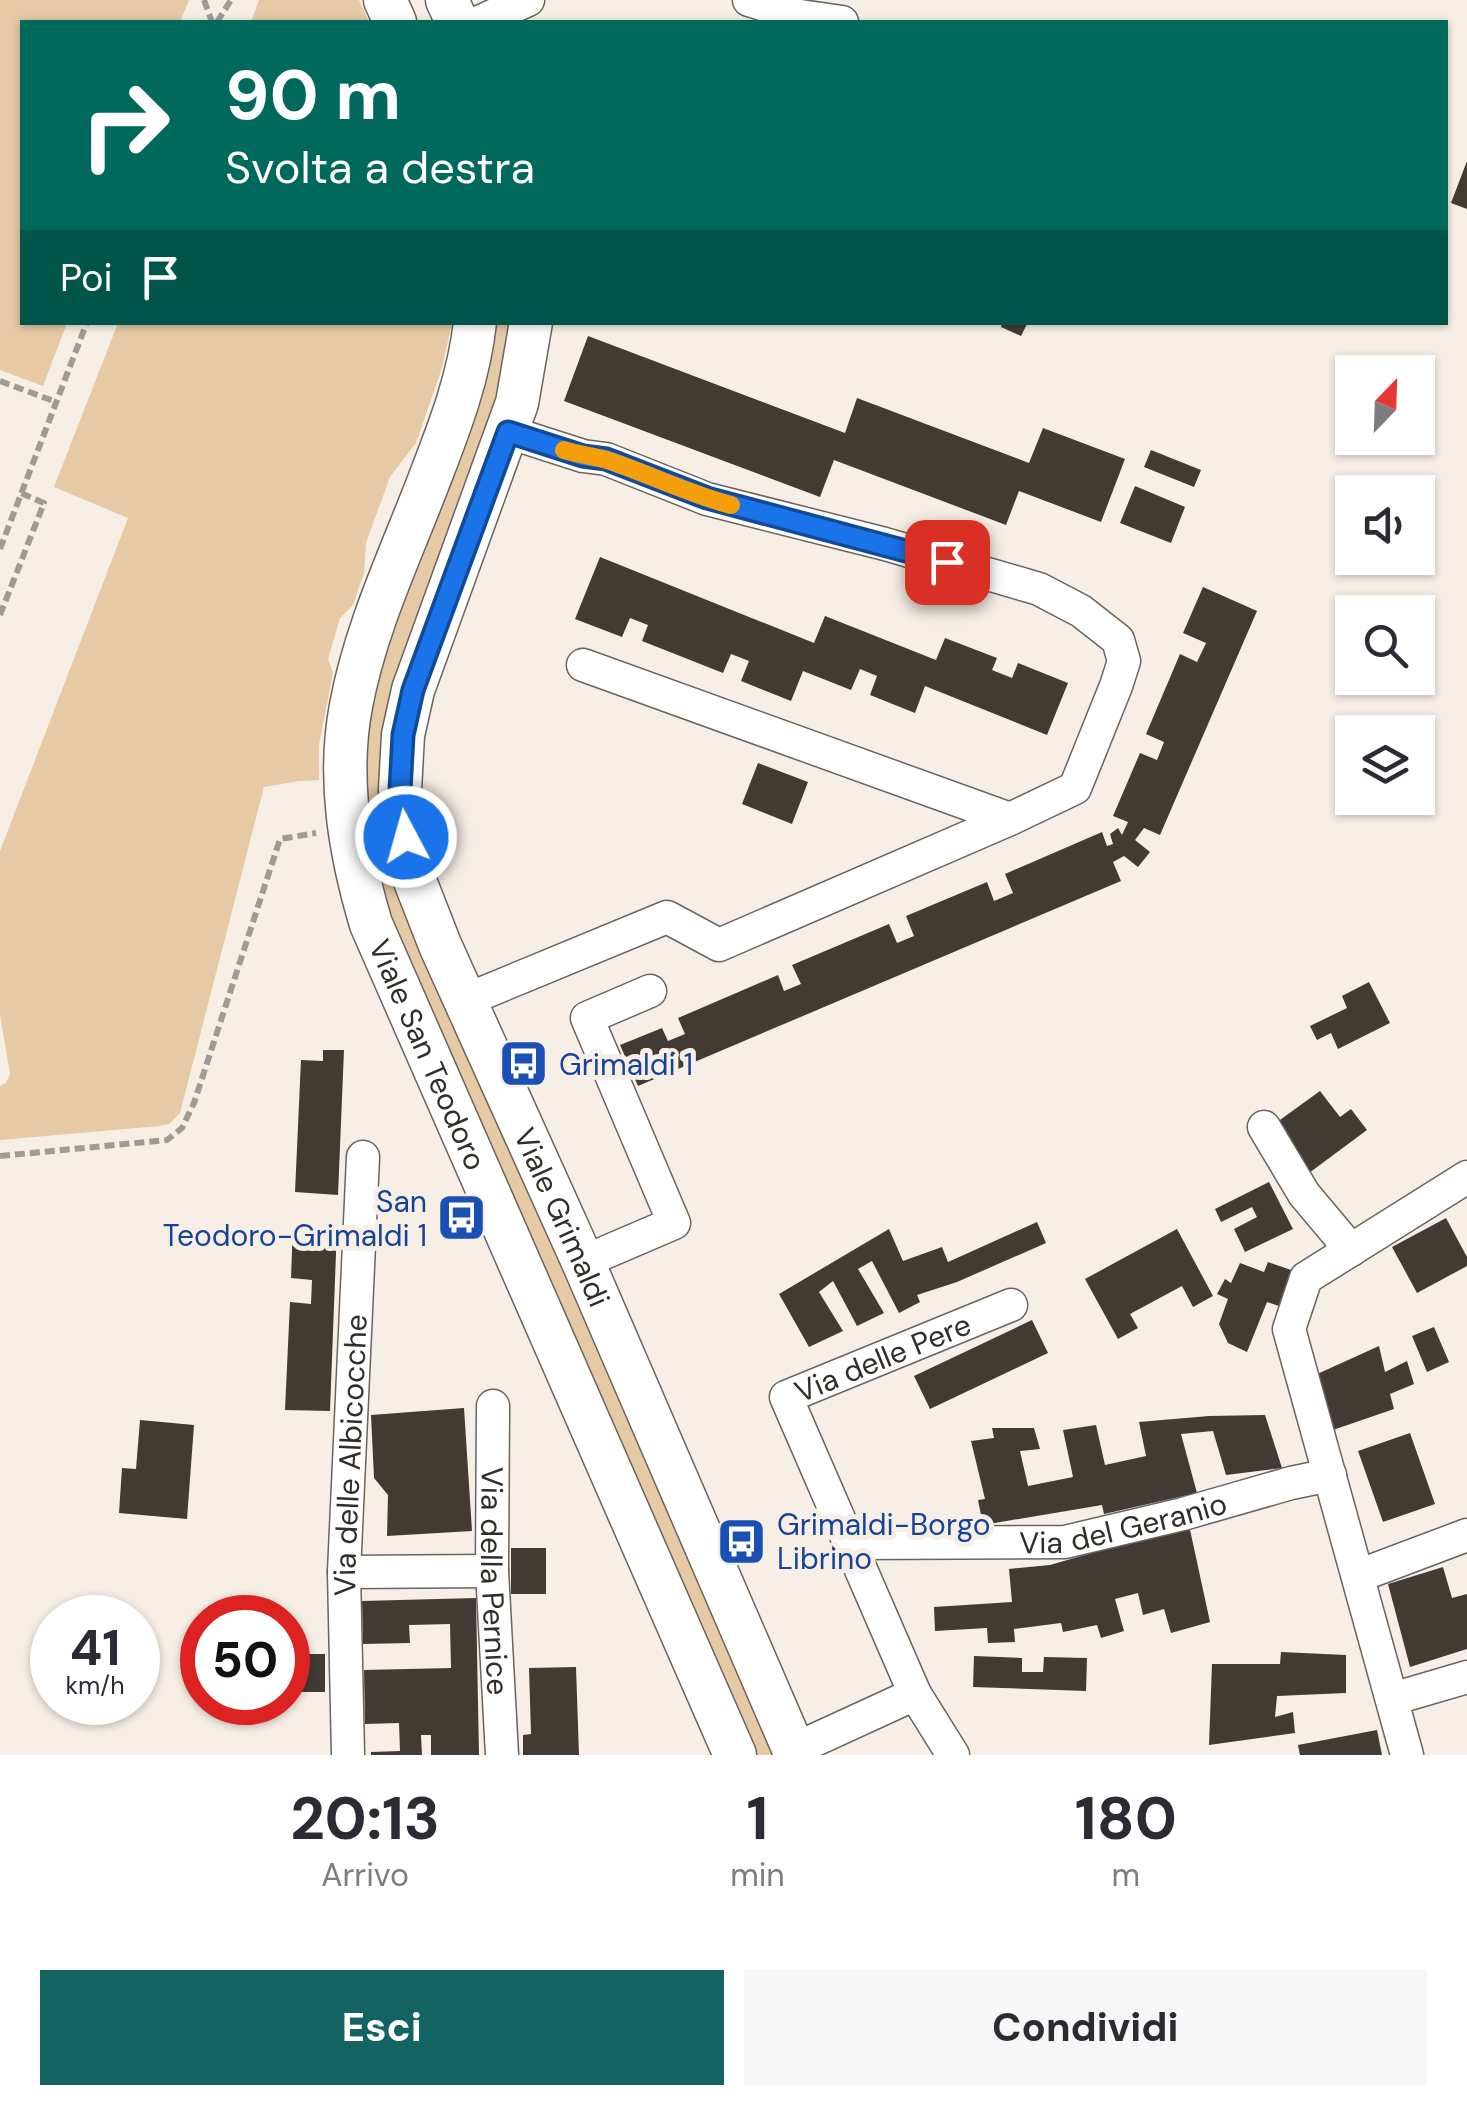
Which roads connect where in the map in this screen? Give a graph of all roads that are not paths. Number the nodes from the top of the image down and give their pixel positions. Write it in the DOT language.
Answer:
graph roads {
  1 [pos="528,0"];
  2 [pos="749,0"];
  3 [pos="483,20"];
  4 [pos="828,20"];
  5 [pos="475,325"];
  6 [pos="531,325"];
  7 [pos="508,432"];
  8 [pos="583,665"];
  9 [pos="1010,819"];
  10 [pos="650,991"];
  11 [pos="466,1000"];
  12 [pos="1264,1127"];
  13 [pos="363,1157"];
  14 [pos="1467,1177"];
  15 [pos="1352,1250"];
  16 [pos="583,1262"];
  17 [pos="1011,1305"];
  18 [pos="493,1406"];
  19 [pos="1330,1474"];
  20 [pos="1467,1536"];
  21 [pos="850,1543"];
  22 [pos="492,1571"];
  23 [pos="344,1572"];
  24 [pos="1358,1576"];
  25 [pos="1467,1676"];
  26 [pos="915,1694"];
  27 [pos="1392,1699"];
  28 [pos="794,1752"];
  29 [pos="348,1755"];
  30 [pos="502,1755"];
  31 [pos="736,1755"];
  32 [pos="954,1755"];
  33 [pos="1407,1755"];
  1 -- 3 [label="street"];
  2 -- 4 [label="street"];
  5 -- 31 [label="main road, Viale San Teodoro"];
  6 -- 7 [label="main road, Viale Grimaldi"];
  7 -- 9 [label="street"];
  7 -- 11 [label="main road, Viale Grimaldi"];
  8 -- 9 [label="street"];
  9 -- 11 [label="street"];
  10 -- 16 [label="street"];
  11 -- 16 [label="main road, Viale Grimaldi"];
  12 -- 15 [label="street"];
  13 -- 23 [label="street, Via delle Albicocche"];
  14 -- 15 [label="street"];
  15 -- 19 [label="street"];
  16 -- 28 [label="main road, Viale Grimaldi"];
  17 -- 21 [label="street, Via delle Pere"];
  18 -- 22 [label="street, Via della Pernice"];
  19 -- 21 [label="street, Via del Geranio"];
  19 -- 24 [label="street"];
  20 -- 24 [label="street"];
  21 -- 26 [label="street, Via delle Pere"];
  22 -- 23 [label="street"];
  22 -- 30 [label="street, Via della Pernice"];
  23 -- 29 [label="street, Via delle Albicocche"];
  24 -- 27 [label="street"];
  25 -- 27 [label="street"];
  26 -- 28 [label="street"];
  26 -- 32 [label="street, Via delle Pere"];
  27 -- 33 [label="street"];
}
